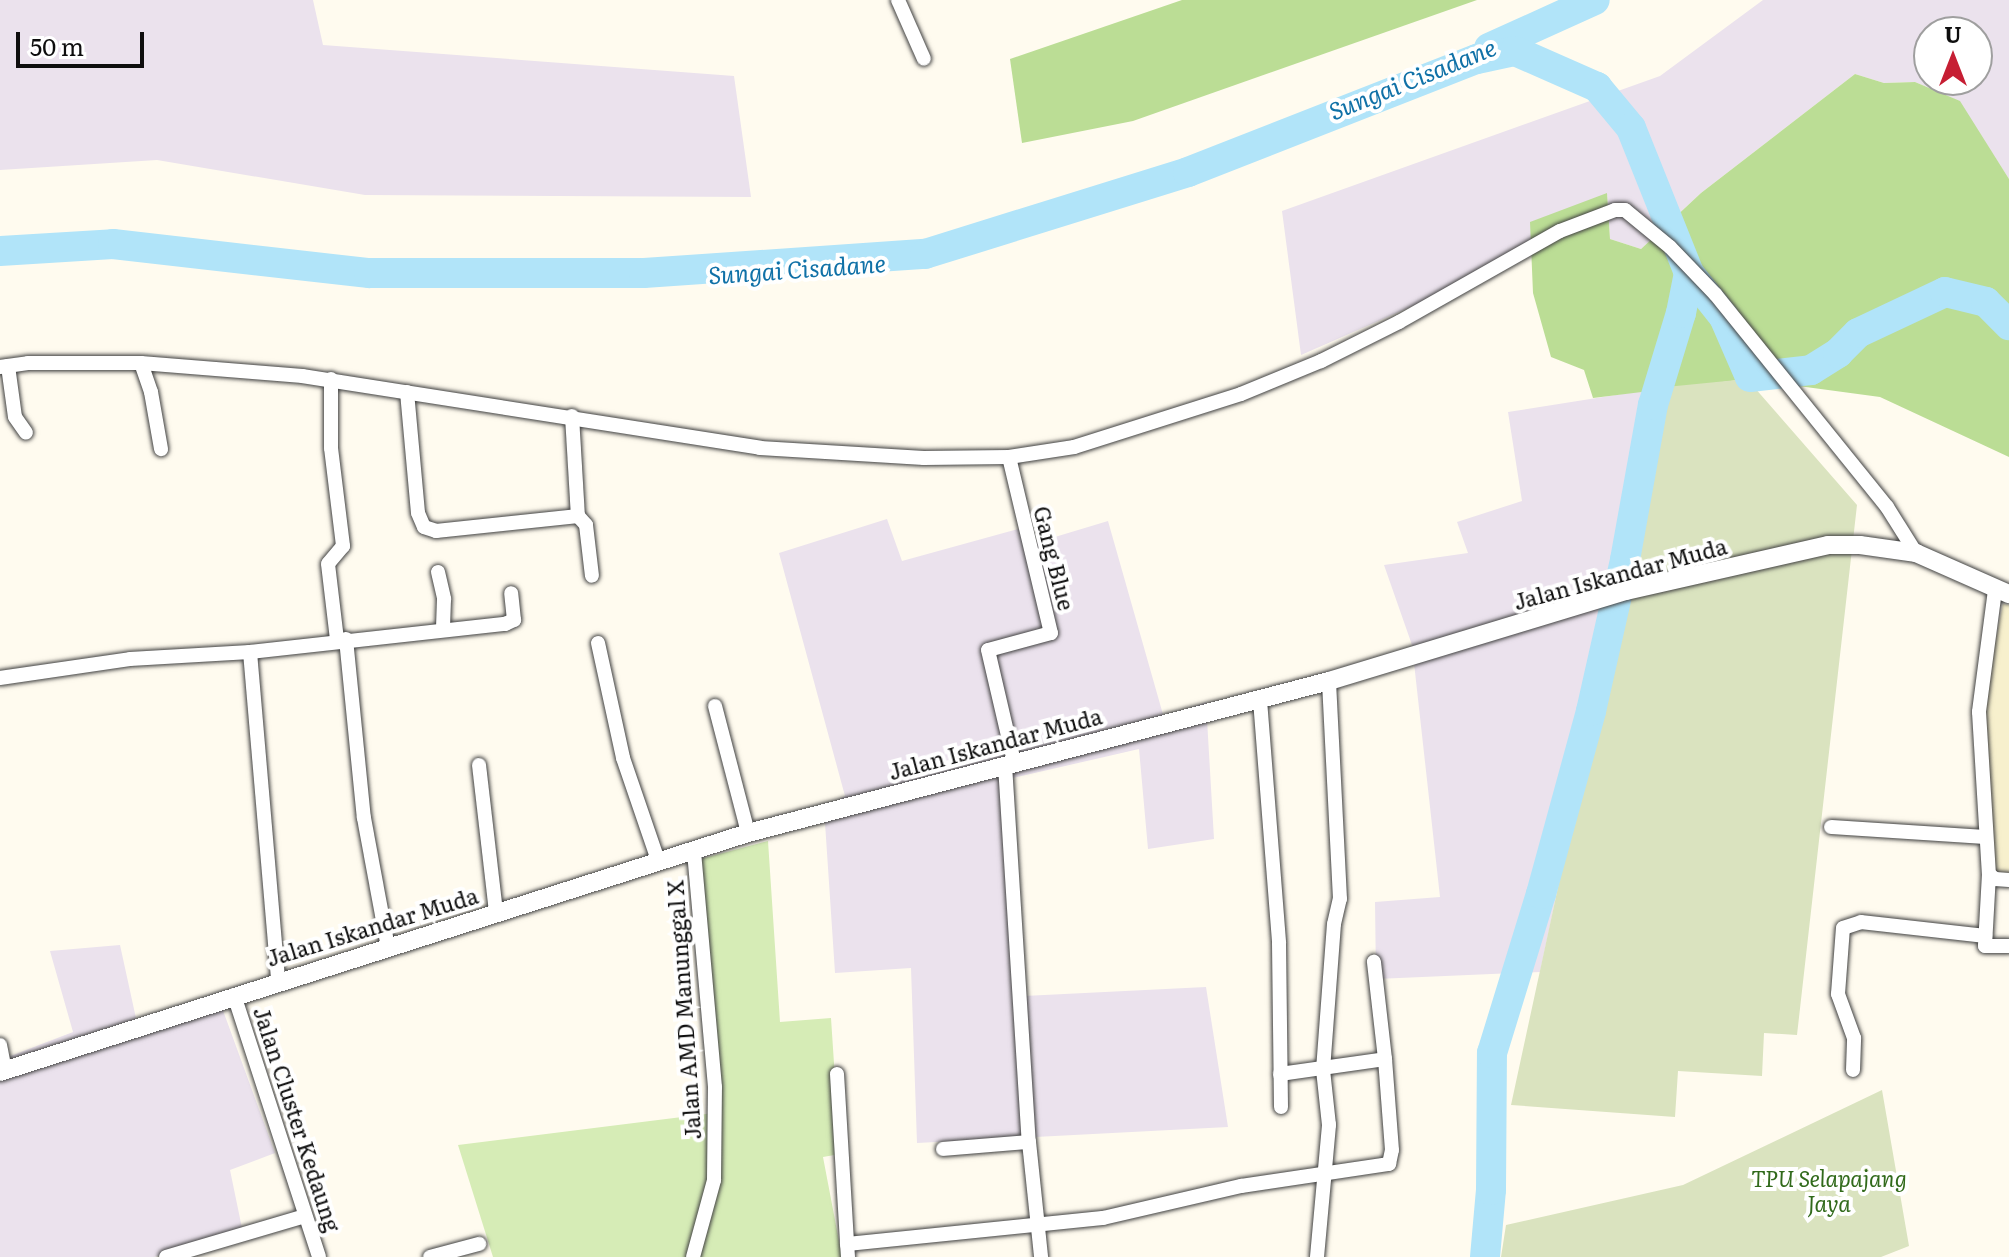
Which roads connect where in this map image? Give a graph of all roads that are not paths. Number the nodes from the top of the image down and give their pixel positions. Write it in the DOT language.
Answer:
graph roads {
  1 [pos="898,0"];
  2 [pos="924,59"];
  3 [pos="141,363"];
  4 [pos="4,367"];
  5 [pos="331,379"];
  6 [pos="407,392"];
  7 [pos="572,416"];
  8 [pos="26,433"];
  9 [pos="161,449"];
  10 [pos="1009,457"];
  11 [pos="578,516"];
  12 [pos="1916,553"];
  13 [pos="438,572"];
  14 [pos="592,576"];
  15 [pos="2002,592"];
  16 [pos="511,593"];
  17 [pos="443,629"];
  18 [pos="341,640"];
  19 [pos="598,643"];
  20 [pos="250,652"];
  21 [pos="0,678"];
  22 [pos="1329,681"];
  23 [pos="1260,700"];
  24 [pos="715,706"];
  25 [pos="1010,764"];
  26 [pos="479,765"];
  27 [pos="1831,827"];
  28 [pos="748,833"];
  29 [pos="1986,837"];
  30 [pos="694,852"];
  31 [pos="658,860"];
  32 [pos="1989,874"];
  33 [pos="2009,880"];
  34 [pos="496,912"];
  35 [pos="1985,936"];
  36 [pos="2009,946"];
  37 [pos="388,947"];
  38 [pos="1374,962"];
  39 [pos="278,980"];
  40 [pos="234,995"];
  41 [pos="0,1045"];
  42 [pos="1385,1059"];
  43 [pos="1323,1070"];
  44 [pos="1853,1070"];
  45 [pos="2,1071"];
  46 [pos="837,1074"];
  47 [pos="1280,1074"];
  48 [pos="1281,1107"];
  49 [pos="1029,1142"];
  50 [pos="943,1149"];
  51 [pos="1325,1173"];
  52 [pos="305,1216"];
  53 [pos="1037,1227"];
  54 [pos="479,1244"];
  55 [pos="847,1251"];
  56 [pos="318,1252"];
  57 [pos="166,1257"];
  58 [pos="334,1257"];
  59 [pos="430,1257"];
  60 [pos="693,1257"];
  61 [pos="1041,1257"];
  62 [pos="1317,1257"];
  1 -- 2 [label="street"];
  3 -- 4 [label="street"];
  3 -- 5 [label="street"];
  3 -- 9 [label="street"];
  4 -- 8 [label="street"];
  5 -- 6 [label="street"];
  5 -- 18 [label="street"];
  6 -- 7 [label="street"];
  6 -- 11 [label="street"];
  7 -- 10 [label="street"];
  7 -- 11 [label="street"];
  10 -- 12 [label="street"];
  10 -- 25 [label="street, Gang Blue"];
  11 -- 14 [label="street"];
  12 -- 15 [label="street, Jalan Iskandar Muda"];
  12 -- 22 [label="street, Jalan Iskandar Muda"];
  13 -- 17 [label="street"];
  15 -- 29 [label="street"];
  16 -- 17 [label="street"];
  17 -- 18 [label="street"];
  18 -- 20 [label="street"];
  18 -- 37 [label="street"];
  19 -- 31 [label="street"];
  20 -- 21 [label="street"];
  20 -- 39 [label="street"];
  22 -- 23 [label="street, Jalan Iskandar Muda"];
  22 -- 43 [label="street"];
  23 -- 25 [label="street, Jalan Iskandar Muda"];
  23 -- 47 [label="street"];
  24 -- 28 [label="street"];
  25 -- 28 [label="street, Jalan Iskandar Muda"];
  25 -- 49 [label="street"];
  26 -- 34 [label="street"];
  27 -- 29 [label="street"];
  28 -- 30 [label="street, Jalan Iskandar Muda"];
  29 -- 32 [label="street"];
  30 -- 31 [label="street, Jalan Iskandar Muda"];
  30 -- 60 [label="street, Jalan AMD Manunggal X"];
  31 -- 34 [label="street, Jalan Iskandar Muda"];
  32 -- 33 [label="street"];
  32 -- 35 [label="street"];
  34 -- 37 [label="street, Jalan Iskandar Muda"];
  35 -- 36 [label="street"];
  35 -- 44 [label="street"];
  37 -- 39 [label="street, Jalan Iskandar Muda"];
  38 -- 42 [label="street"];
  39 -- 40 [label="street, Jalan Iskandar Muda"];
  40 -- 45 [label="street, Jalan Iskandar Muda"];
  40 -- 52 [label="street, Jalan Cluster Kedaung"];
  41 -- 45 [label="street"];
  42 -- 43 [label="street"];
  42 -- 51 [label="street"];
  43 -- 47 [label="street"];
  43 -- 51 [label="street"];
  46 -- 55 [label="street"];
  47 -- 48 [label="street"];
  49 -- 50 [label="street"];
  49 -- 53 [label="street"];
  51 -- 53 [label="street"];
  51 -- 62 [label="street"];
  52 -- 56 [label="street, Jalan Cluster Kedaung"];
  52 -- 57 [label="street"];
  53 -- 55 [label="street"];
  53 -- 61 [label="street"];
  54 -- 59 [label="street"];
  56 -- 58 [label="street"];
}
